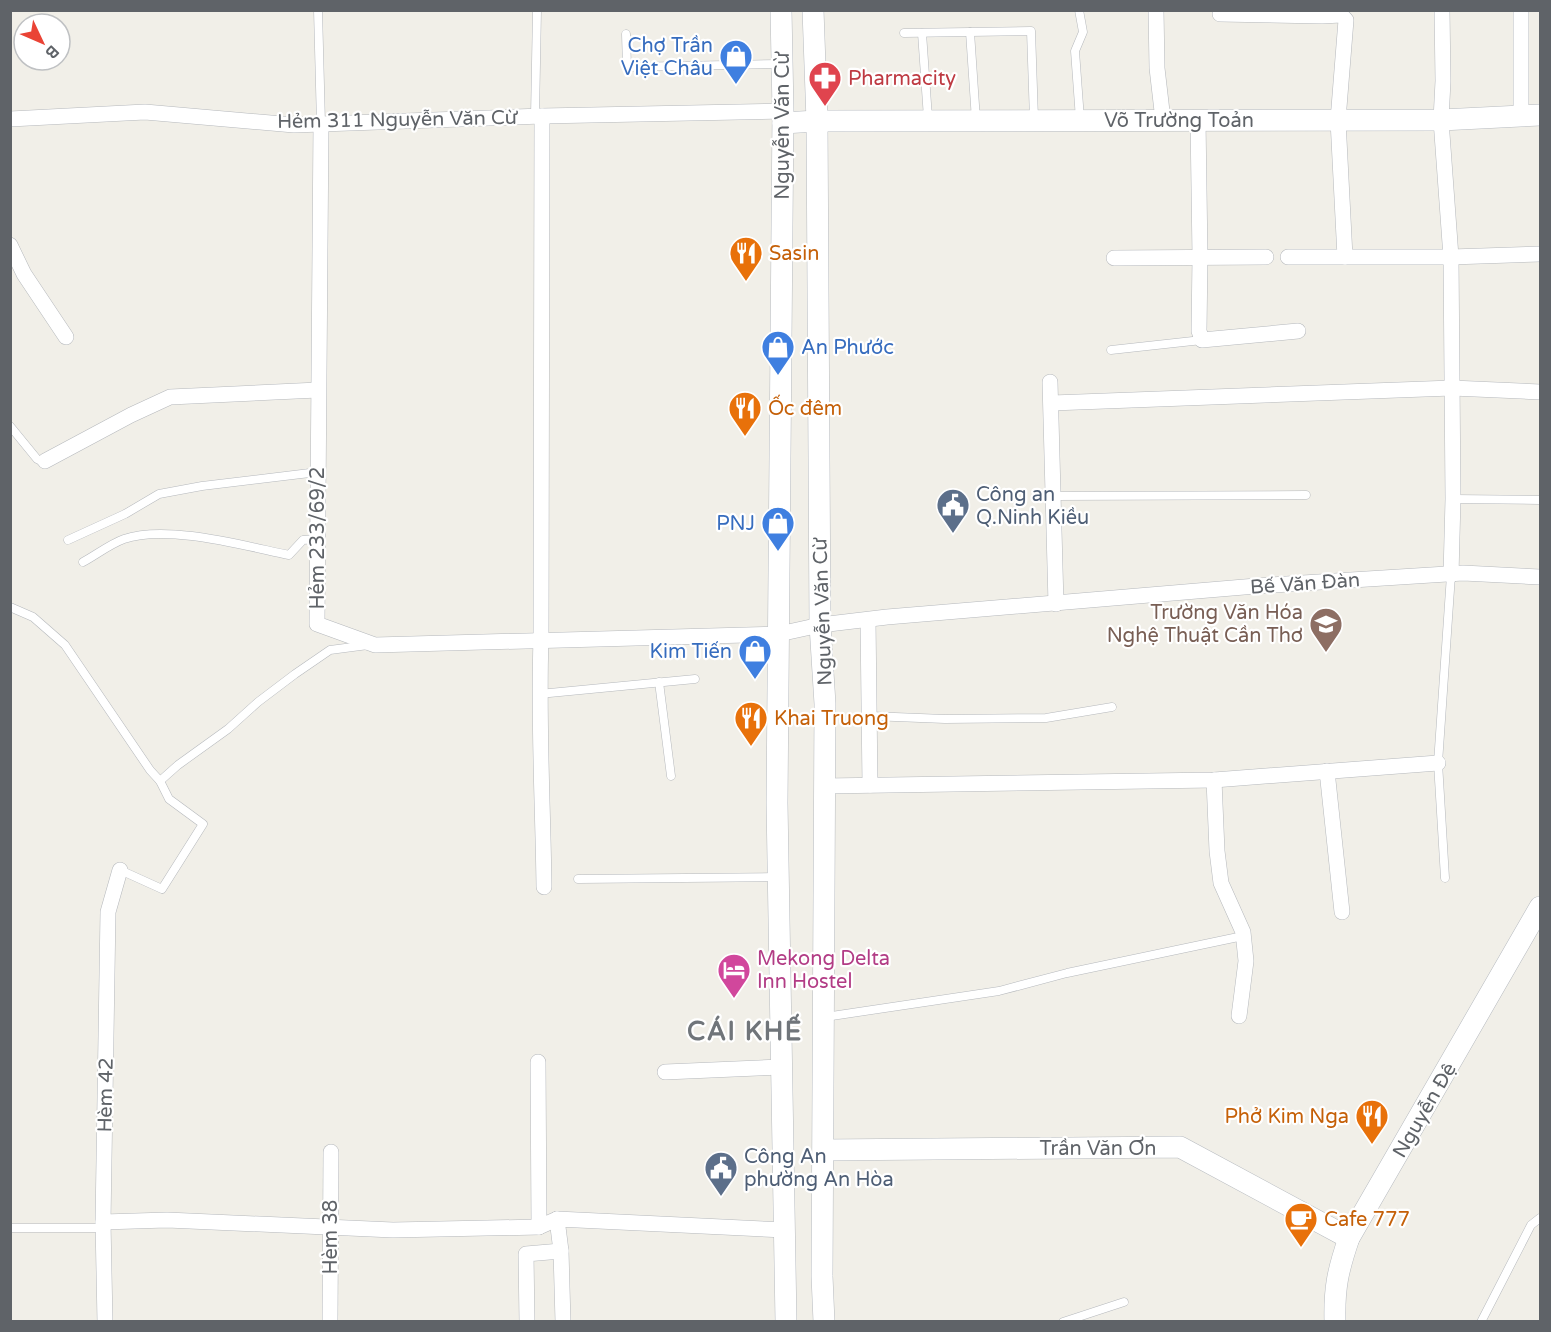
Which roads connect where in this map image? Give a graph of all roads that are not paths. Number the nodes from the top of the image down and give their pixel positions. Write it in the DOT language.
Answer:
graph roads {
  1 [pos="318,10"];
  2 [pos="537,10"];
  3 [pos="781,10"];
  4 [pos="813,10"];
  5 [pos="1079,10"];
  6 [pos="1156,10"];
  7 [pos="1442,10"];
  8 [pos="1521,10"];
  9 [pos="1220,14"];
  10 [pos="970,32"];
  11 [pos="904,33"];
  12 [pos="922,33"];
  13 [pos="626,34"];
  14 [pos="782,64"];
  15 [pos="1531,115"];
  16 [pos="538,116"];
  17 [pos="783,117"];
  18 [pos="10,118"];
  19 [pos="1163,120"];
  20 [pos="1197,120"];
  21 [pos="1338,120"];
  22 [pos="1441,120"];
  23 [pos="817,121"];
  24 [pos="976,121"];
  25 [pos="1034,121"];
  26 [pos="1080,121"];
  27 [pos="928,122"];
  28 [pos="321,124"];
  29 [pos="10,245"];
  30 [pos="1540,254"];
  31 [pos="1200,257"];
  32 [pos="1266,257"];
  33 [pos="1288,257"];
  34 [pos="1345,257"];
  35 [pos="1451,257"];
  36 [pos="1114,258"];
  37 [pos="1298,331"];
  38 [pos="66,337"];
  39 [pos="1202,340"];
  40 [pos="1111,350"];
  41 [pos="1050,382"];
  42 [pos="1452,388"];
  43 [pos="318,390"];
  44 [pos="1540,392"];
  45 [pos="1052,403"];
  46 [pos="10,426"];
  47 [pos="45,461"];
  48 [pos="318,472"];
  49 [pos="1306,495"];
  50 [pos="1053,496"];
  51 [pos="1453,499"];
  52 [pos="1540,500"];
  53 [pos="317,539"];
  54 [pos="68,540"];
  55 [pos="83,562"];
  56 [pos="1451,574"];
  57 [pos="1540,577"];
  58 [pos="1056,604"];
  59 [pos="10,607"];
  60 [pos="868,620"];
  61 [pos="820,625"];
  62 [pos="779,634"];
  63 [pos="542,640"];
  64 [pos="375,645"];
  65 [pos="695,678"];
  66 [pos="659,682"];
  67 [pos="539,694"];
  68 [pos="1112,707"];
  69 [pos="870,716"];
  70 [pos="1438,763"];
  71 [pos="1327,771"];
  72 [pos="671,776"];
  73 [pos="1214,780"];
  74 [pos="160,781"];
  75 [pos="870,785"];
  76 [pos="825,786"];
  77 [pos="120,870"];
  78 [pos="779,877"];
  79 [pos="1445,878"];
  80 [pos="578,879"];
  81 [pos="544,887"];
  82 [pos="1540,907"];
  83 [pos="1342,912"];
  84 [pos="1243,936"];
  85 [pos="1239,1016"];
  86 [pos="824,1017"];
  87 [pos="538,1062"];
  88 [pos="782,1066"];
  89 [pos="665,1072"];
  90 [pos="824,1150"];
  91 [pos="331,1152"];
  92 [pos="1540,1218"];
  93 [pos="557,1219"];
  94 [pos="103,1225"];
  95 [pos="330,1227"];
  96 [pos="539,1227"];
  97 [pos="10,1228"];
  98 [pos="785,1230"];
  99 [pos="1349,1239"];
  100 [pos="561,1251"];
  101 [pos="1124,1302"];
  102 [pos="105,1322"];
  103 [pos="330,1322"];
  104 [pos="527,1322"];
  105 [pos="563,1322"];
  106 [pos="786,1322"];
  107 [pos="824,1322"];
  108 [pos="1063,1322"];
  109 [pos="1335,1322"];
  110 [pos="1481,1322"];
  1 -- 28 [label="lane"];
  2 -- 16 [label="lane"];
  3 -- 14 [label="main road, Nguyễn Văn Cừ"];
  4 -- 23 [label="main road, Nguyễn Văn Cừ"];
  5 -- 26 [label="lane"];
  6 -- 19 [label="street"];
  7 -- 22 [label="street"];
  8 -- 15 [label="street"];
  9 -- 21 [label="street"];
  10 -- 12 [label="lane"];
  10 -- 24 [label="lane"];
  10 -- 25 [label="lane"];
  11 -- 12 [label="lane"];
  12 -- 27 [label="lane"];
  13 -- 14 [label="lane"];
  14 -- 17 [label="main road, Nguyễn Văn Cừ"];
  15 -- 22 [label="main road, Võ Trường Toản"];
  16 -- 17 [label="street, Hẻm 311 Nguyễn Văn Cừ"];
  16 -- 28 [label="street, Hẻm 311 Nguyễn Văn Cừ"];
  16 -- 63 [label="street"];
  17 -- 23 [label="main road, Võ Trường Toản"];
  17 -- 62 [label="main road, Nguyễn Văn Cừ"];
  18 -- 28 [label="street, Hẻm 311 Nguyễn Văn Cừ"];
  19 -- 20 [label="main road, Võ Trường Toản"];
  19 -- 26 [label="main road, Võ Trường Toản"];
  20 -- 21 [label="main road, Võ Trường Toản"];
  20 -- 31 [label="street"];
  21 -- 22 [label="main road, Võ Trường Toản"];
  21 -- 34 [label="street"];
  22 -- 35 [label="street"];
  23 -- 27 [label="main road, Võ Trường Toản"];
  23 -- 61 [label="main road, Nguyễn Văn Cừ"];
  24 -- 25 [label="main road, Võ Trường Toản"];
  24 -- 27 [label="main road, Võ Trường Toản"];
  25 -- 26 [label="main road, Võ Trường Toản"];
  28 -- 43 [label="street, Hẻm 233/69/2"];
  29 -- 38 [label="street"];
  30 -- 35 [label="street"];
  31 -- 32 [label="street"];
  31 -- 36 [label="street"];
  31 -- 39 [label="street"];
  33 -- 34 [label="street"];
  34 -- 35 [label="street"];
  35 -- 42 [label="street"];
  37 -- 39 [label="street"];
  39 -- 40 [label="lane"];
  41 -- 45 [label="street"];
  42 -- 44 [label="street"];
  42 -- 45 [label="street"];
  42 -- 51 [label="street"];
  43 -- 47 [label="street"];
  43 -- 48 [label="street, Hẻm 233/69/2"];
  45 -- 50 [label="street"];
  46 -- 47 [label="lane"];
  48 -- 53 [label="street, Hẻm 233/69/2"];
  48 -- 54 [label="lane"];
  49 -- 50 [label="lane"];
  50 -- 58 [label="street"];
  51 -- 52 [label="lane"];
  51 -- 56 [label="street"];
  53 -- 55 [label="lane"];
  53 -- 64 [label="street, Hẻm 233/69/2"];
  56 -- 57 [label="street, Bế Văn Đàn"];
  56 -- 58 [label="street, Bế Văn Đàn"];
  56 -- 70 [label="lane"];
  58 -- 60 [label="street, Bế Văn Đàn"];
  59 -- 74 [label="lane"];
  60 -- 61 [label="street, Bế Văn Đàn"];
  60 -- 69 [label="street"];
  61 -- 62 [label="street, Hẻm 233/69/2"];
  61 -- 76 [label="main road, Nguyễn Văn Cừ"];
  62 -- 63 [label="street, Hẻm 233/69/2"];
  62 -- 78 [label="main road, Nguyễn Văn Cừ"];
  63 -- 64 [label="street, Hẻm 233/69/2"];
  63 -- 67 [label="street"];
  64 -- 74 [label="lane"];
  65 -- 66 [label="lane"];
  66 -- 67 [label="lane"];
  66 -- 72 [label="lane"];
  67 -- 81 [label="street"];
  68 -- 69 [label="lane"];
  69 -- 75 [label="street"];
  70 -- 71 [label="street"];
  70 -- 79 [label="lane"];
  71 -- 73 [label="street"];
  71 -- 83 [label="street"];
  73 -- 75 [label="street"];
  73 -- 84 [label="street"];
  74 -- 77 [label="lane"];
  75 -- 76 [label="street"];
  76 -- 86 [label="main road, Nguyễn Văn Cừ"];
  77 -- 94 [label="street, Hèm 42"];
  78 -- 80 [label="lane"];
  78 -- 88 [label="main road, Nguyễn Văn Cừ"];
  82 -- 99 [label="main road, Nguyễn Đệ"];
  84 -- 85 [label="street"];
  84 -- 86 [label="lane"];
  86 -- 90 [label="main road, Nguyễn Văn Cừ"];
  87 -- 96 [label="street"];
  88 -- 89 [label="street"];
  88 -- 98 [label="main road, Nguyễn Văn Cừ"];
  90 -- 99 [label="main road, Trần Văn Ơn"];
  90 -- 107 [label="main road, Nguyễn Văn Cừ"];
  91 -- 95 [label="street, Hèm 38"];
  92 -- 110 [label="lane"];
  93 -- 96 [label="street"];
  93 -- 98 [label="street"];
  93 -- 100 [label="street"];
  94 -- 95 [label="street"];
  94 -- 97 [label="lane"];
  94 -- 102 [label="street, Hèm 42"];
  95 -- 96 [label="street"];
  95 -- 103 [label="street, Hèm 38"];
  98 -- 106 [label="main road, Nguyễn Văn Cừ"];
  99 -- 109 [label="main road, Nguyễn Đệ"];
  100 -- 104 [label="street"];
  100 -- 105 [label="street"];
  101 -- 108 [label="lane"];
}
